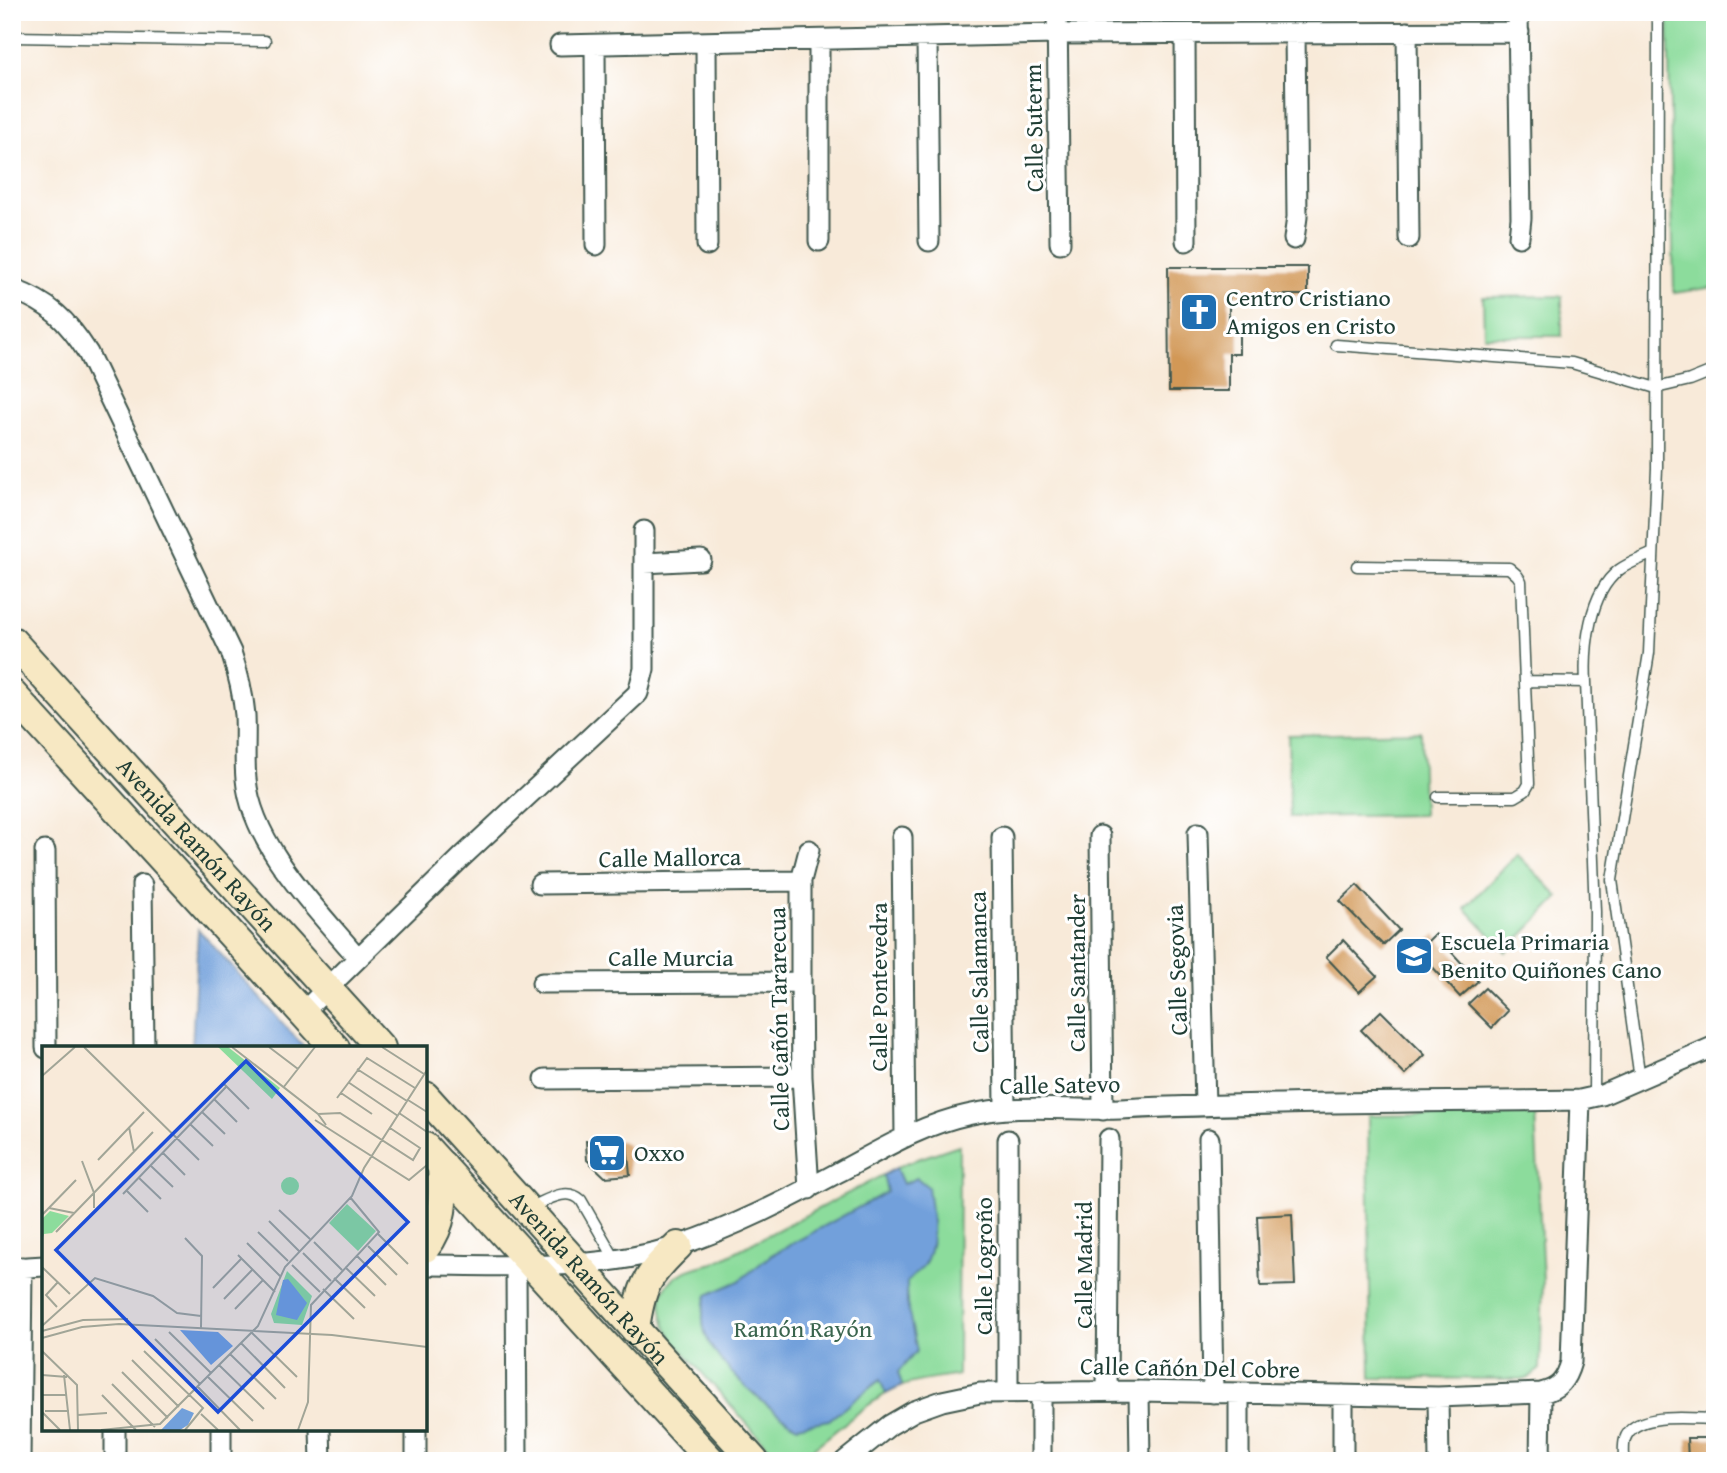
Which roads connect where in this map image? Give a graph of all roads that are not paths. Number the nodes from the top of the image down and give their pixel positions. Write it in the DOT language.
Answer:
graph roads {
  1 [pos="1057,12"];
  2 [pos="1658,12"];
  3 [pos="1519,22"];
  4 [pos="1295,33"];
  5 [pos="1407,33"];
  6 [pos="1058,34"];
  7 [pos="1185,34"];
  8 [pos="12,37"];
  9 [pos="927,37"];
  10 [pos="819,40"];
  11 [pos="265,41"];
  12 [pos="706,43"];
  13 [pos="560,45"];
  14 [pos="595,45"];
  15 [pos="1519,237"];
  16 [pos="1409,238"];
  17 [pos="1294,239"];
  18 [pos="819,241"];
  19 [pos="929,241"];
  20 [pos="1186,241"];
  21 [pos="1060,243"];
  22 [pos="596,245"];
  23 [pos="707,245"];
  24 [pos="12,289"];
  25 [pos="1336,345"];
  26 [pos="1715,370"];
  27 [pos="1656,388"];
  28 [pos="644,531"];
  29 [pos="1653,553"];
  30 [pos="701,560"];
  31 [pos="644,563"];
  32 [pos="1357,566"];
  33 [pos="12,641"];
  34 [pos="1525,681"];
  35 [pos="1586,682"];
  36 [pos="12,694"];
  37 [pos="1438,797"];
  38 [pos="1198,833"];
  39 [pos="1100,835"];
  40 [pos="1002,837"];
  41 [pos="902,838"];
  42 [pos="809,850"];
  43 [pos="45,851"];
  44 [pos="801,881"];
  45 [pos="540,884"];
  46 [pos="142,886"];
  47 [pos="358,958"];
  48 [pos="801,982"];
  49 [pos="542,983"];
  50 [pos="328,988"];
  51 [pos="303,1012"];
  52 [pos="46,1046"];
  53 [pos="144,1046"];
  54 [pos="333,1046"];
  55 [pos="379,1046"];
  56 [pos="1715,1046"];
  57 [pos="802,1077"];
  58 [pos="545,1079"];
  59 [pos="1640,1079"];
  60 [pos="427,1098"];
  61 [pos="1587,1098"];
  62 [pos="1205,1105"];
  63 [pos="1005,1108"];
  64 [pos="1103,1110"];
  65 [pos="905,1137"];
  66 [pos="1109,1139"];
  67 [pos="1209,1139"];
  68 [pos="1008,1140"];
  69 [pos="434,1156"];
  70 [pos="809,1189"];
  71 [pos="527,1209"];
  72 [pos="427,1245"];
  73 [pos="678,1246"];
  74 [pos="615,1259"];
  75 [pos="576,1263"];
  76 [pos="427,1265"];
  77 [pos="524,1265"];
  78 [pos="42,1266"];
  79 [pos="17,1267"];
  80 [pos="635,1329"];
  81 [pos="1041,1391"];
  82 [pos="1107,1391"];
  83 [pos="1139,1391"];
  84 [pos="1547,1391"];
  85 [pos="1008,1392"];
  86 [pos="1213,1393"];
  87 [pos="1239,1394"];
  88 [pos="1343,1395"];
  89 [pos="1438,1397"];
  90 [pos="1715,1419"];
  91 [pos="115,1431"];
  92 [pos="221,1431"];
  93 [pos="320,1431"];
  94 [pos="416,1431"];
  95 [pos="20,1461"];
  96 [pos="116,1461"];
  97 [pos="221,1461"];
  98 [pos="321,1461"];
  99 [pos="416,1461"];
  100 [pos="517,1461"];
  101 [pos="711,1461"];
  102 [pos="754,1461"];
  103 [pos="845,1461"];
  104 [pos="1041,1461"];
  105 [pos="1140,1461"];
  106 [pos="1239,1461"];
  107 [pos="1342,1461"];
  108 [pos="1439,1461"];
  109 [pos="1540,1461"];
  110 [pos="1625,1461"];
  1 -- 6 [label="street, Calle Suterm"];
  2 -- 27 [label="lane"];
  3 -- 5 [label="street"];
  3 -- 15 [label="street"];
  4 -- 5 [label="street"];
  4 -- 7 [label="street"];
  4 -- 17 [label="street"];
  5 -- 16 [label="street"];
  6 -- 7 [label="street"];
  6 -- 9 [label="street"];
  6 -- 21 [label="street, Calle Suterm"];
  7 -- 20 [label="street"];
  8 -- 11 [label="lane"];
  9 -- 10 [label="street"];
  9 -- 19 [label="street"];
  10 -- 12 [label="street"];
  10 -- 18 [label="street"];
  12 -- 14 [label="street"];
  12 -- 23 [label="street"];
  13 -- 14 [label="street"];
  14 -- 22 [label="street"];
  24 -- 47 [label="street"];
  25 -- 27 [label="lane"];
  26 -- 27 [label="lane"];
  27 -- 29 [label="lane"];
  28 -- 31 [label="street"];
  29 -- 35 [label="lane"];
  29 -- 59 [label="lane"];
  30 -- 31 [label="street"];
  31 -- 47 [label="street"];
  32 -- 34 [label="lane"];
  33 -- 50 [label="main road, Avenida Ramón Rayón"];
  34 -- 35 [label="lane"];
  34 -- 37 [label="lane"];
  35 -- 61 [label="lane"];
  36 -- 51 [label="main road, Avenida Ramón Rayón"];
  38 -- 62 [label="street, Calle Segovia"];
  39 -- 64 [label="street, Calle Santander"];
  40 -- 63 [label="street, Calle Salamanca"];
  41 -- 65 [label="street, Calle Pontevedra"];
  42 -- 44 [label="street, Calle Cañón Tararecua"];
  43 -- 52 [label="street"];
  44 -- 45 [label="street, Calle Mallorca"];
  44 -- 48 [label="street, Calle Cañón Tararecua"];
  46 -- 53 [label="street"];
  47 -- 50 [label="street"];
  48 -- 49 [label="street, Calle Murcia"];
  48 -- 57 [label="street, Calle Cañón Tararecua"];
  50 -- 51 [label="street"];
  50 -- 55 [label="main road, Avenida Ramón Rayón"];
  51 -- 54 [label="main road, Avenida Ramón Rayón"];
  56 -- 59 [label="street, Calle Satevo"];
  57 -- 58 [label="street"];
  57 -- 70 [label="street, Calle Cañón Tararecua"];
  59 -- 61 [label="street, Calle Satevo"];
  60 -- 71 [label="main road, Avenida Ramón Rayón"];
  61 -- 62 [label="street, Calle Satevo"];
  61 -- 84 [label="street"];
  62 -- 64 [label="street, Calle Satevo"];
  63 -- 64 [label="street, Calle Satevo"];
  63 -- 65 [label="street, Calle Satevo"];
  65 -- 70 [label="street, Calle Satevo"];
  66 -- 82 [label="street, Calle Madrid"];
  67 -- 86 [label="street"];
  68 -- 85 [label="street, Calle Logroño"];
  69 -- 72 [label="main road"];
  69 -- 77 [label="main road, Avenida Ramón Rayón"];
  70 -- 73 [label="street, Calle Satevo"];
  71 -- 74 [label="lane"];
  71 -- 75 [label="main road, Avenida Ramón Rayón"];
  73 -- 74 [label="street, Calle Satevo"];
  73 -- 80 [label="main road"];
  74 -- 75 [label="street, Calle Satevo"];
  75 -- 77 [label="street, Calle Satevo"];
  75 -- 80 [label="main road, Avenida Ramón Rayón"];
  76 -- 77 [label="street, Calle Satevo"];
  77 -- 100 [label="street"];
  77 -- 101 [label="main road, Avenida Ramón Rayón"];
  78 -- 79 [label="street"];
  79 -- 95 [label="street"];
  80 -- 102 [label="main road, Avenida Ramón Rayón"];
  81 -- 82 [label="street, Calle Cañón Del Cobre"];
  81 -- 85 [label="street, Calle Cañón Del Cobre"];
  81 -- 104 [label="street"];
  82 -- 83 [label="street, Calle Cañón Del Cobre"];
  83 -- 86 [label="street, Calle Cañón Del Cobre"];
  83 -- 105 [label="street"];
  84 -- 89 [label="street, Calle Cañón Del Cobre"];
  84 -- 109 [label="street"];
  85 -- 103 [label="street, Calle Cañón Del Cobre"];
  86 -- 87 [label="street, Calle Cañón Del Cobre"];
  87 -- 88 [label="street, Calle Cañón Del Cobre"];
  87 -- 106 [label="street"];
  88 -- 89 [label="street, Calle Cañón Del Cobre"];
  88 -- 107 [label="street"];
  89 -- 108 [label="street"];
  90 -- 110 [label="lane"];
  91 -- 96 [label="street"];
  92 -- 97 [label="street"];
  93 -- 98 [label="street"];
  94 -- 99 [label="street"];
}
